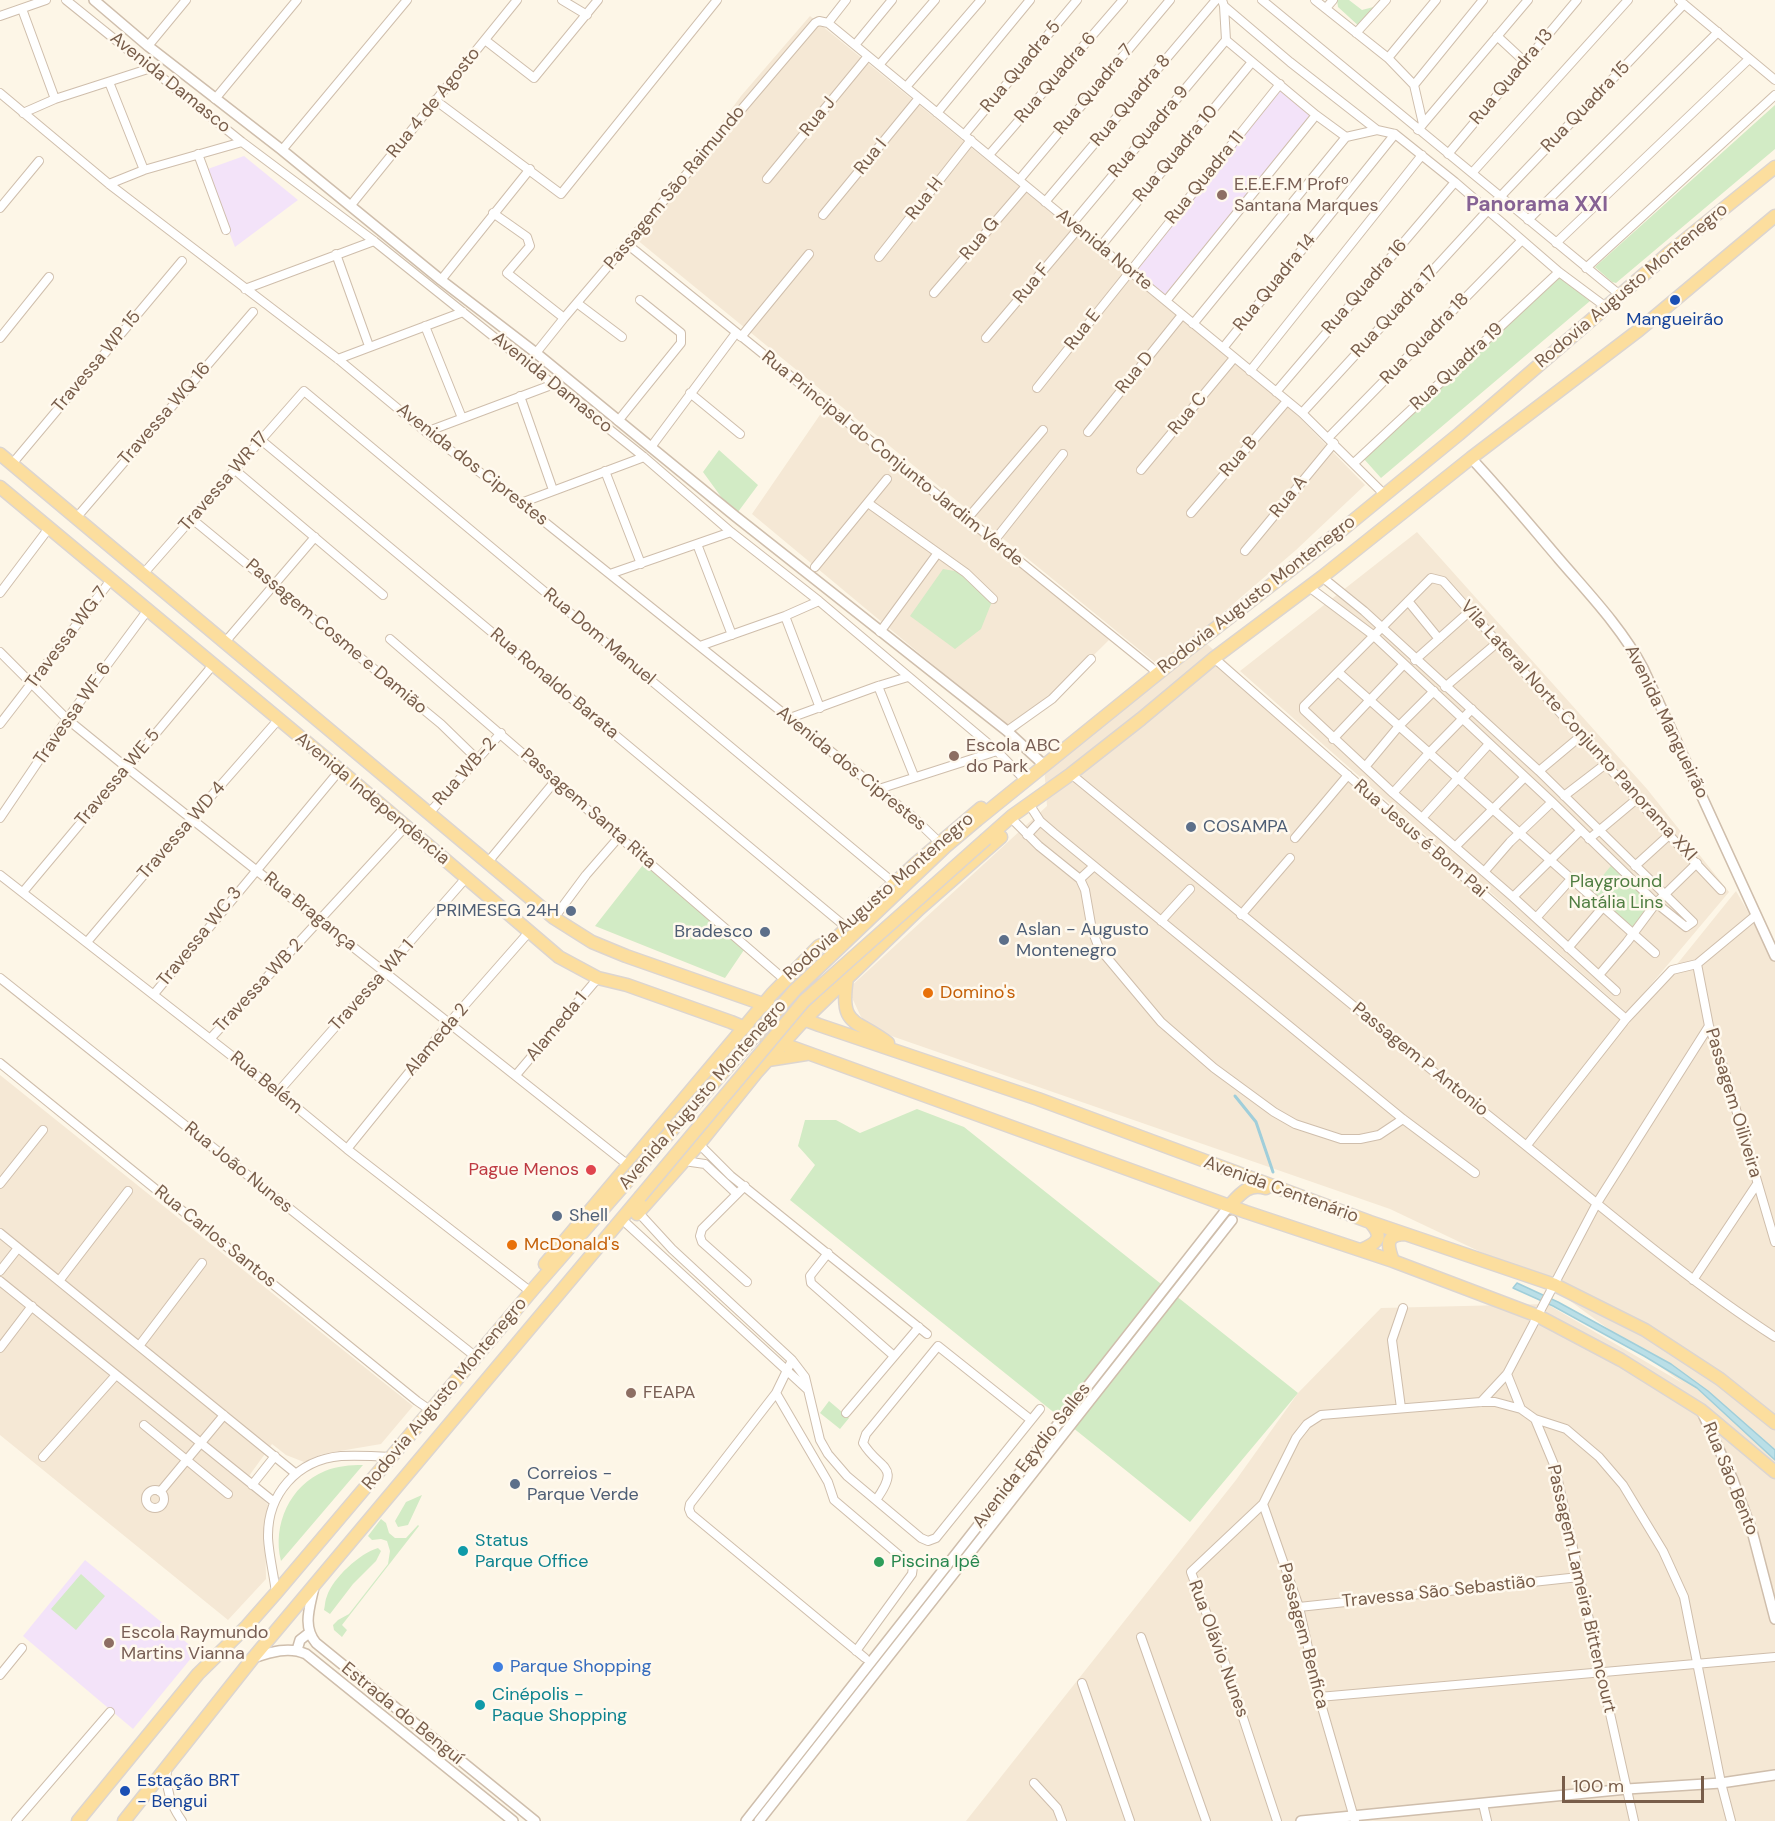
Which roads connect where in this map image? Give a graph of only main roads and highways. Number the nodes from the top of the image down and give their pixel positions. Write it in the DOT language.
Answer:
graph roads {
  1 [pos="1775,167"];
  2 [pos="1775,216"];
  3 [pos="0,454"];
  4 [pos="0,487"];
  5 [pos="1013,791"];
  6 [pos="1013,819"];
  7 [pos="837,938"];
  8 [pos="843,982"];
  9 [pos="763,1004"];
  10 [pos="804,1020"];
  11 [pos="742,1027"];
  12 [pos="783,1044"];
  13 [pos="899,1051"];
  14 [pos="810,1053"];
  15 [pos="719,1057"];
  16 [pos="768,1060"];
  17 [pos="756,1073"];
  18 [pos="1293,1195"];
  19 [pos="1230,1205"];
  20 [pos="1246,1212"];
  21 [pos="1232,1220"];
  22 [pos="1370,1222"];
  23 [pos="1407,1233"];
  24 [pos="1361,1250"];
  25 [pos="1393,1261"];
  26 [pos="571,1280"];
  27 [pos="533,1289"];
  28 [pos="1775,1423"];
  29 [pos="1775,1472"];
  30 [pos="78,1821"];
  31 [pos="124,1821"];
  1 -- 5 [label="main road, Rodovia Augusto Montenegro"];
  2 -- 6 [label="main road, Rodovia Augusto Montenegro"];
  3 -- 9 [label="main road, Avenida Independência"];
  4 -- 11 [label="main road, Avenida Independência"];
  5 -- 7 [label="main road, Rodovia Augusto Montenegro"];
  5 -- 27 [label="main road, Avenida Augusto Montenegro, bridge"];
  6 -- 8 [label="main road, Rodovia Augusto Montenegro"];
  6 -- 26 [label="main road, Avenida Augusto Montenegro, bridge"];
  7 -- 8 [label="main road"];
  7 -- 9 [label="main road, Rodovia Augusto Montenegro"];
  8 -- 10 [label="main road, Rodovia Augusto Montenegro"];
  8 -- 13 [label="main road"];
  9 -- 10 [label="main road, Avenida Centenário"];
  9 -- 11 [label="main road, Rodovia Augusto Montenegro"];
  10 -- 12 [label="main road, Rodovia Augusto Montenegro"];
  10 -- 13 [label="main road, Avenida Centenário"];
  11 -- 12 [label="main road, Avenida Independência"];
  11 -- 15 [label="main road, Rodovia Augusto Montenegro"];
  12 -- 14 [label="main road, Avenida Centenário"];
  12 -- 16 [label="main road, Rodovia Augusto Montenegro"];
  13 -- 18 [label="main road, Avenida Centenário"];
  14 -- 16 [label="main road"];
  14 -- 19 [label="main road, Avenida Centenário"];
  15 -- 17 [label="main road"];
  15 -- 27 [label="main road, Rodovia Augusto Montenegro"];
  16 -- 17 [label="main road, Rodovia Augusto Montenegro"];
  17 -- 26 [label="main road, Rodovia Augusto Montenegro"];
  18 -- 19 [label="main road"];
  18 -- 22 [label="main road, Avenida Centenário"];
  19 -- 20 [label="main road, Avenida Centenário"];
  20 -- 21 [label="main road"];
  20 -- 24 [label="main road, Avenida Centenário"];
  22 -- 23 [label="main road, Avenida Centenário"];
  22 -- 24 [label="main road"];
  23 -- 25 [label="main road"];
  23 -- 28 [label="main road, Avenida Centenário"];
  24 -- 25 [label="main road, Avenida Centenário"];
  25 -- 29 [label="main road, Avenida Centenário"];
  26 -- 31 [label="main road, Rodovia Augusto Montenegro"];
  27 -- 30 [label="main road, Rodovia Augusto Montenegro"];
}
